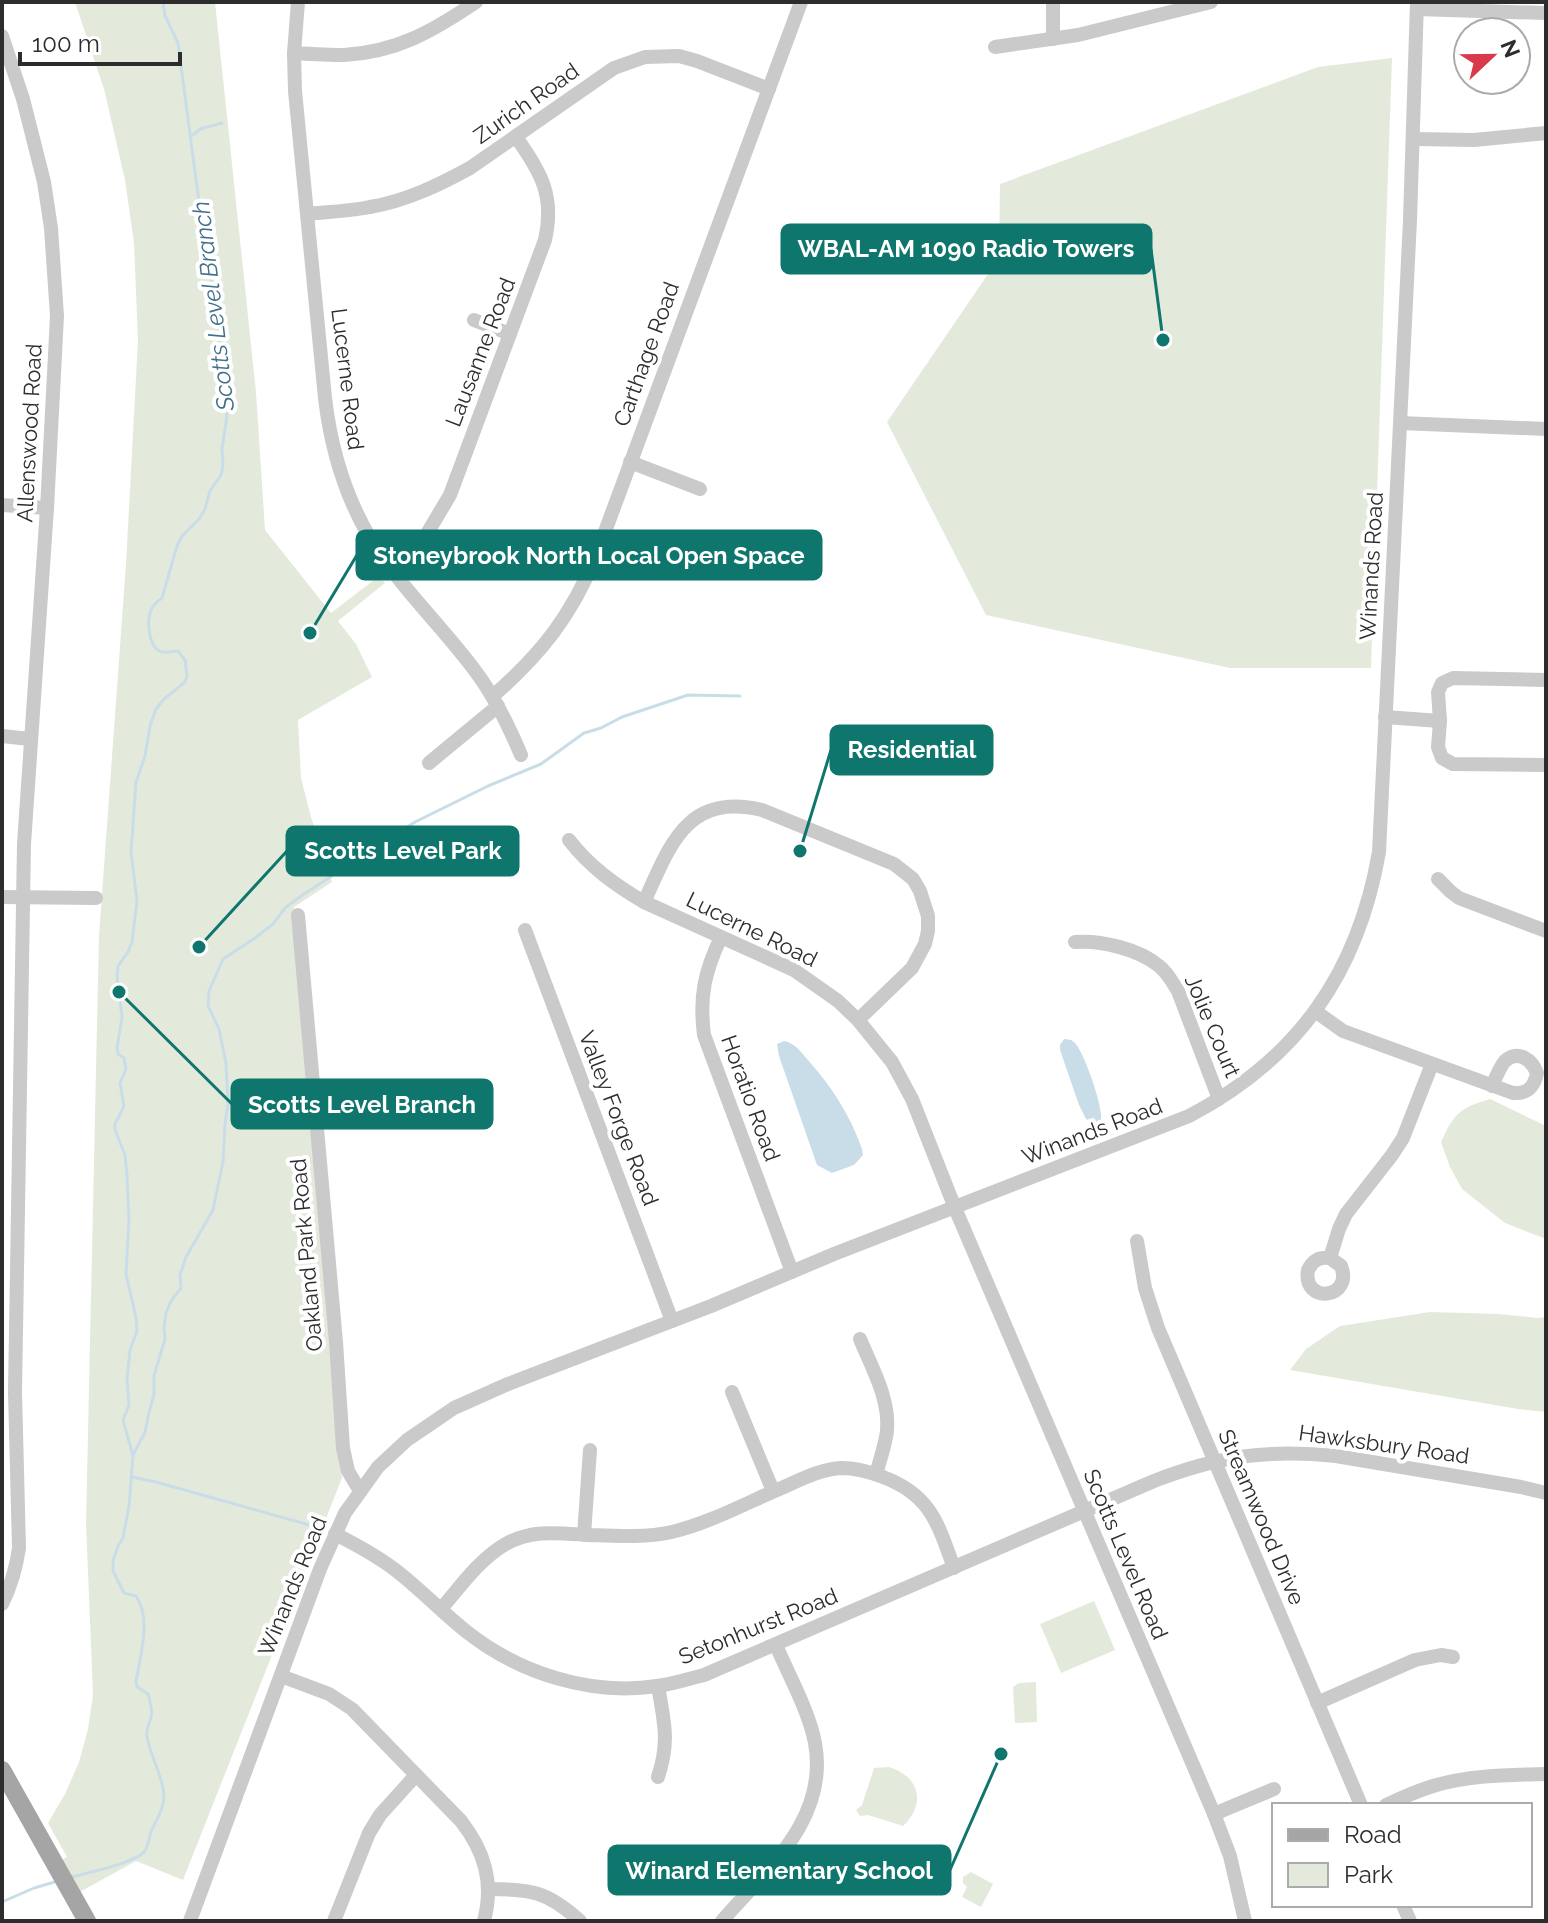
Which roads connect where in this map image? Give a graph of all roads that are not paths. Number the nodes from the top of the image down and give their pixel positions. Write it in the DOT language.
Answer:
graph roads {
  1 [pos="298,2"];
  2 [pos="476,2"];
  3 [pos="801,2"];
  4 [pos="1053,2"];
  5 [pos="1211,2"];
  6 [pos="1417,6"];
  7 [pos="1546,13"];
  8 [pos="2,36"];
  9 [pos="1053,39"];
  10 [pos="995,47"];
  11 [pos="294,53"];
  12 [pos="769,89"];
  13 [pos="1546,133"];
  14 [pos="516,137"];
  15 [pos="1413,139"];
  16 [pos="307,214"];
  17 [pos="474,320"];
  18 [pos="510,334"];
  19 [pos="1400,423"];
  20 [pos="1546,429"];
  21 [pos="630,462"];
  22 [pos="700,489"];
  23 [pos="2,505"];
  24 [pos="47,508"];
  25 [pos="392,570"];
  26 [pos="1546,680"];
  27 [pos="496,701"];
  28 [pos="1385,717"];
  29 [pos="1440,721"];
  30 [pos="2,736"];
  31 [pos="30,739"];
  32 [pos="521,755"];
  33 [pos="429,763"];
  34 [pos="1546,765"];
  35 [pos="569,840"];
  36 [pos="1438,879"];
  37 [pos="2,897"];
  38 [pos="23,897"];
  39 [pos="96,898"];
  40 [pos="644,902"];
  41 [pos="298,915"];
  42 [pos="525,930"];
  43 [pos="1546,931"];
  44 [pos="721,937"];
  45 [pos="1075,942"];
  46 [pos="1315,1011"];
  47 [pos="858,1020"];
  48 [pos="1432,1064"];
  49 [pos="1492,1086"];
  50 [pos="1219,1099"];
  51 [pos="10,1208"];
  52 [pos="955,1208"];
  53 [pos="1137,1241"];
  54 [pos="1330,1258"];
  55 [pos="792,1272"];
  56 [pos="672,1321"];
  57 [pos="860,1339"];
  58 [pos="8,1392"];
  59 [pos="732,1392"];
  60 [pos="590,1450"];
  61 [pos="1214,1461"];
  62 [pos="876,1474"];
  63 [pos="360,1491"];
  64 [pos="773,1491"];
  65 [pos="1546,1493"];
  66 [pos="1085,1512"];
  67 [pos="335,1534"];
  68 [pos="584,1535"];
  69 [pos="954,1568"];
  70 [pos="2,1604"];
  71 [pos="441,1609"];
  72 [pos="776,1645"];
  73 [pos="1453,1657"];
  74 [pos="281,1676"];
  75 [pos="658,1686"];
  76 [pos="1317,1703"];
  77 [pos="2,1770"];
  78 [pos="1546,1774"];
  79 [pos="416,1775"];
  80 [pos="658,1777"];
  81 [pos="1274,1789"];
  82 [pos="1360,1803"];
  83 [pos="1391,1803"];
  84 [pos="1214,1814"];
  85 [pos="489,1889"];
  86 [pos="87,1921"];
  87 [pos="190,1921"];
  88 [pos="334,1921"];
  89 [pos="484,1921"];
  90 [pos="580,1921"];
  91 [pos="722,1921"];
  92 [pos="1245,1921"];
  1 -- 11 [label="street, Lucerne Road"];
  2 -- 11 [label="street"];
  3 -- 12 [label="street, Carthage Road"];
  4 -- 9 [label="street"];
  5 -- 9 [label="street"];
  6 -- 7 [label="street"];
  6 -- 15 [label="street, Winands Road"];
  8 -- 24 [label="street, Allenswood Road"];
  9 -- 10 [label="street"];
  11 -- 16 [label="street, Lucerne Road"];
  12 -- 14 [label="street, Zurich Road"];
  12 -- 21 [label="street, Carthage Road"];
  13 -- 15 [label="street"];
  14 -- 16 [label="street, Zurich Road"];
  14 -- 18 [label="street, Lausanne Road"];
  15 -- 19 [label="street, Winands Road"];
  16 -- 25 [label="street, Lucerne Road"];
  17 -- 18 [label="street"];
  18 -- 25 [label="street, Lausanne Road"];
  19 -- 20 [label="street"];
  19 -- 28 [label="street, Winands Road"];
  21 -- 22 [label="street"];
  21 -- 27 [label="street, Carthage Road"];
  23 -- 24 [label="street"];
  24 -- 31 [label="street, Allenswood Road"];
  25 -- 27 [label="street, Lucerne Road"];
  26 -- 29 [label="street"];
  27 -- 32 [label="street, Lucerne Road"];
  27 -- 33 [label="street, Carthage Road"];
  28 -- 29 [label="street"];
  28 -- 46 [label="street, Winands Road"];
  29 -- 34 [label="street"];
  30 -- 31 [label="street"];
  31 -- 38 [label="street, Allenswood Road"];
  35 -- 40 [label="street, Lucerne Road"];
  36 -- 43 [label="street"];
  37 -- 38 [label="street"];
  38 -- 39 [label="street"];
  38 -- 51 [label="street, Allenswood Road"];
  40 -- 44 [label="street, Lucerne Road"];
  40 -- 47 [label="street"];
  41 -- 63 [label="street, Oakland Park Road"];
  42 -- 56 [label="street, Valley Forge Road"];
  44 -- 47 [label="street, Lucerne Road"];
  44 -- 55 [label="street, Horatio Road"];
  45 -- 50 [label="street, Jolie Court"];
  46 -- 48 [label="street"];
  46 -- 50 [label="street, Winands Road"];
  47 -- 52 [label="street, Lucerne Road"];
  48 -- 49 [label="street"];
  48 -- 54 [label="street"];
  50 -- 52 [label="street, Winands Road"];
  51 -- 58 [label="street, Allenswood Road"];
  52 -- 55 [label="street, Winands Road"];
  52 -- 66 [label="street, Scotts Level Road"];
  53 -- 61 [label="street, Streamwood Drive"];
  55 -- 56 [label="street, Winands Road"];
  56 -- 63 [label="street, Winands Road"];
  57 -- 62 [label="street"];
  58 -- 70 [label="street, Allenswood Road"];
  59 -- 64 [label="street"];
  60 -- 68 [label="street"];
  61 -- 65 [label="street, Hawksbury Road"];
  61 -- 66 [label="street, Setonhurst Road"];
  61 -- 76 [label="street, Streamwood Drive"];
  62 -- 64 [label="street"];
  62 -- 69 [label="street"];
  63 -- 67 [label="street, Winands Road"];
  64 -- 68 [label="street"];
  66 -- 69 [label="street, Setonhurst Road"];
  66 -- 84 [label="street, Scotts Level Road"];
  67 -- 71 [label="street, Setonhurst Road"];
  67 -- 74 [label="street, Winands Road"];
  68 -- 71 [label="street"];
  69 -- 72 [label="street, Setonhurst Road"];
  71 -- 75 [label="street, Setonhurst Road"];
  72 -- 75 [label="street, Setonhurst Road"];
  72 -- 91 [label="street"];
  73 -- 76 [label="street"];
  74 -- 79 [label="street"];
  74 -- 87 [label="street, Winands Road"];
  75 -- 80 [label="street"];
  76 -- 82 [label="street, Streamwood Drive"];
  77 -- 86 [label="main road"];
  78 -- 83 [label="street"];
  79 -- 85 [label="street"];
  79 -- 88 [label="street"];
  81 -- 84 [label="street"];
  84 -- 92 [label="street, Scotts Level Road"];
  85 -- 89 [label="street"];
  85 -- 90 [label="street"];
}
